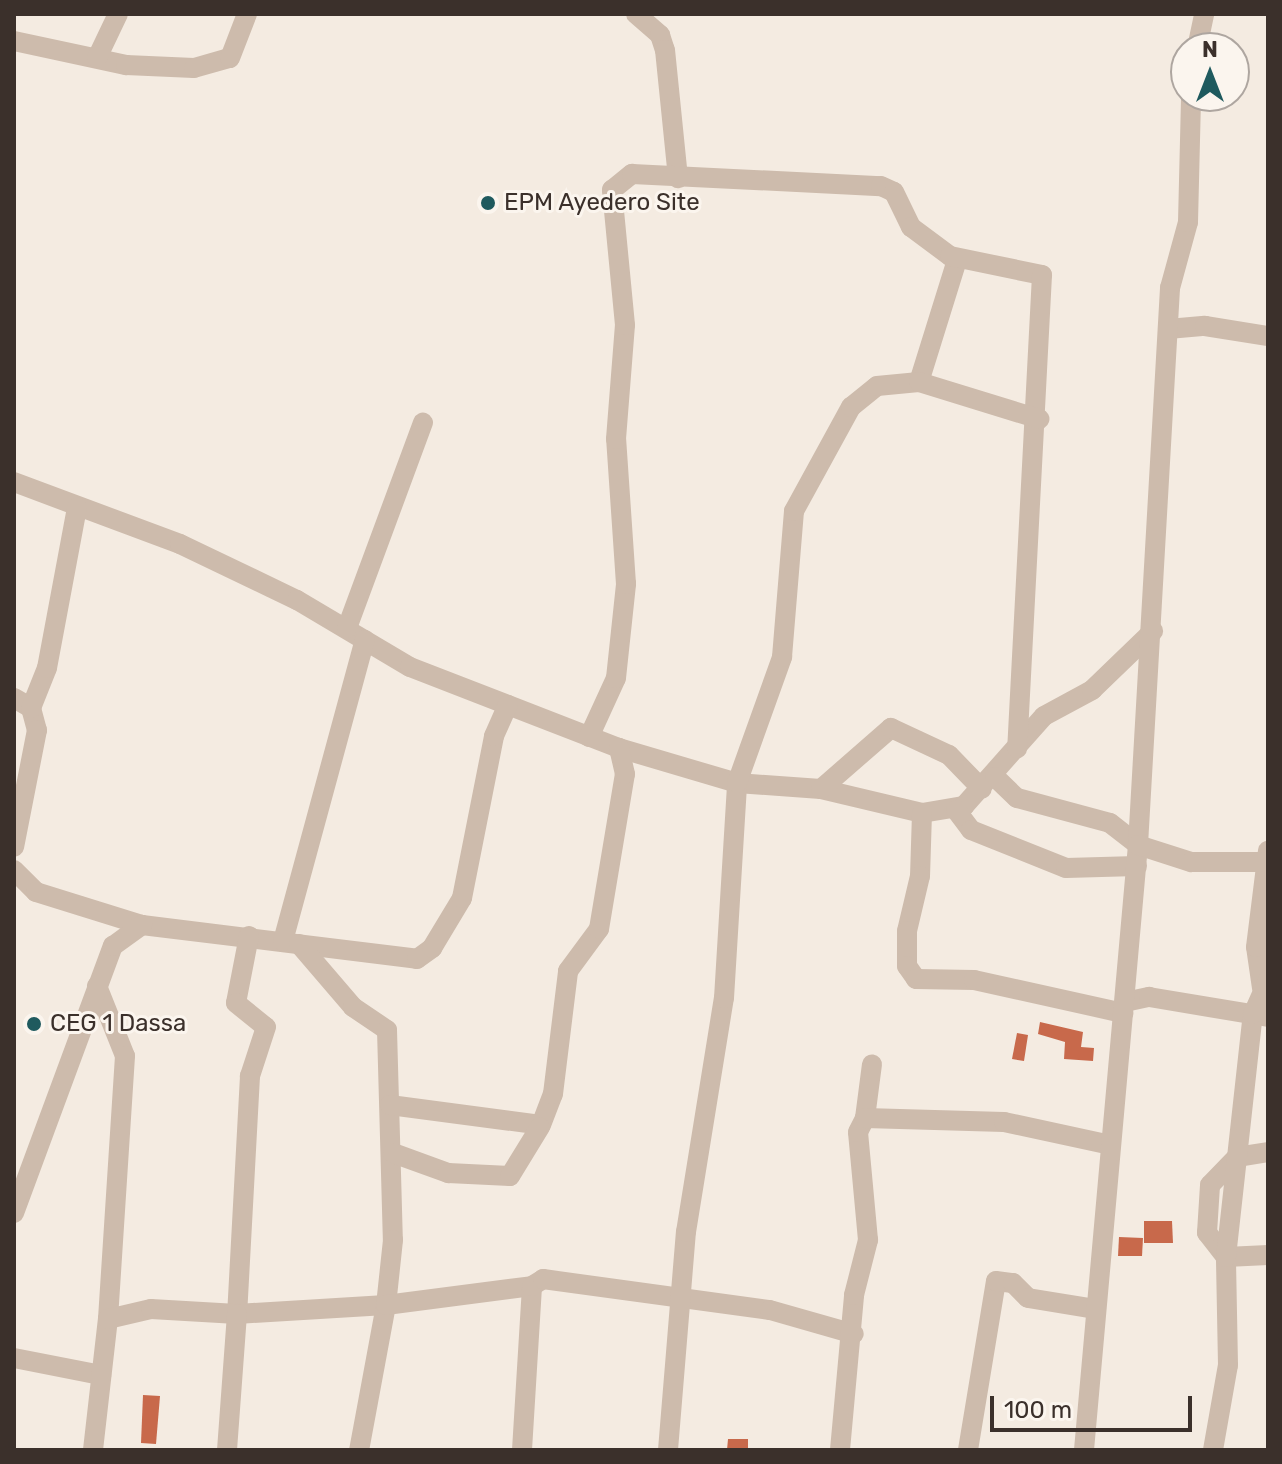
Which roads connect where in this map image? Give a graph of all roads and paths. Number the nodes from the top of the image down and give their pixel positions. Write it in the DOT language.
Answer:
graph roads {
  1 [pos="118,14"];
  2 [pos="247,14"];
  3 [pos="636,14"];
  4 [pos="14,41"];
  5 [pos="97,58"];
  6 [pos="1191,112"];
  7 [pos="678,178"];
  8 [pos="957,260"];
  9 [pos="1168,329"];
  10 [pos="1268,336"];
  11 [pos="919,382"];
  12 [pos="1039,419"];
  13 [pos="423,423"];
  14 [pos="14,482"];
  15 [pos="77,508"];
  16 [pos="347,628"];
  17 [pos="1153,631"];
  18 [pos="365,640"];
  19 [pos="23,703"];
  20 [pos="508,705"];
  21 [pos="589,737"];
  22 [pos="619,748"];
  23 [pos="1017,748"];
  24 [pos="737,783"];
  25 [pos="988,783"];
  26 [pos="821,789"];
  27 [pos="956,810"];
  28 [pos="922,813"];
  29 [pos="14,847"];
  30 [pos="1137,856"];
  31 [pos="1264,856"];
  32 [pos="14,870"];
  33 [pos="14,887"];
  34 [pos="36,892"];
  35 [pos="106,912"];
  36 [pos="142,925"];
  37 [pos="249,936"];
  38 [pos="291,943"];
  39 [pos="113,946"];
  40 [pos="1265,984"];
  41 [pos="97,986"];
  42 [pos="1124,1008"];
  43 [pos="1261,1016"];
  44 [pos="872,1064"];
  45 [pos="390,1105"];
  46 [pos="865,1118"];
  47 [pos="540,1127"];
  48 [pos="1110,1145"];
  49 [pos="1268,1152"];
  50 [pos="393,1153"];
  51 [pos="1237,1157"];
  52 [pos="14,1213"];
  53 [pos="1268,1255"];
  54 [pos="1226,1257"];
  55 [pos="532,1286"];
  56 [pos="679,1300"];
  57 [pos="386,1305"];
  58 [pos="1096,1309"];
  59 [pos="237,1314"];
  60 [pos="108,1319"];
  61 [pos="854,1334"];
  62 [pos="14,1358"];
  63 [pos="101,1375"];
  64 [pos="93,1450"];
  65 [pos="227,1450"];
  66 [pos="359,1450"];
  67 [pos="522,1450"];
  68 [pos="668,1450"];
  69 [pos="840,1450"];
  70 [pos="968,1450"];
  71 [pos="1084,1450"];
  72 [pos="1213,1450"];
  1 -- 5 [label="street"];
  2 -- 5 [label="street"];
  3 -- 7 [label="street"];
  4 -- 5 [label="street"];
  6 -- 9 [label="street"];
  7 -- 8 [label="street"];
  7 -- 21 [label="street"];
  8 -- 11 [label="street"];
  8 -- 12 [label="street"];
  9 -- 10 [label="street"];
  9 -- 17 [label="street"];
  11 -- 12 [label="street"];
  11 -- 24 [label="street"];
  12 -- 23 [label="street"];
  13 -- 16 [label="street"];
  14 -- 15 [label="street"];
  15 -- 16 [label="street"];
  15 -- 19 [label="street"];
  16 -- 18 [label="street"];
  17 -- 23 [label="street"];
  17 -- 30 [label="street"];
  18 -- 20 [label="street"];
  18 -- 38 [label="street"];
  19 -- 29 [label="street"];
  20 -- 21 [label="street"];
  20 -- 38 [label="street"];
  21 -- 22 [label="street"];
  22 -- 24 [label="street"];
  22 -- 47 [label="street"];
  23 -- 25 [label="street"];
  24 -- 26 [label="street"];
  24 -- 56 [label="street"];
  25 -- 26 [label="street"];
  25 -- 27 [label="street"];
  25 -- 30 [label="street"];
  26 -- 28 [label="street"];
  27 -- 28 [label="street"];
  27 -- 30 [label="street"];
  28 -- 42 [label="street"];
  30 -- 31 [label="street"];
  30 -- 42 [label="street"];
  31 -- 40 [label="street"];
  32 -- 34 [label="street"];
  33 -- 34 [label="street"];
  34 -- 35 [label="street"];
  35 -- 36 [label="street"];
  35 -- 39 [label="street"];
  36 -- 37 [label="street"];
  36 -- 39 [label="street"];
  37 -- 38 [label="street"];
  37 -- 59 [label="street"];
  38 -- 45 [label="street"];
  39 -- 41 [label="street"];
  40 -- 43 [label="street"];
  41 -- 52 [label="street"];
  41 -- 60 [label="street"];
  42 -- 43 [label="street"];
  42 -- 48 [label="street"];
  43 -- 51 [label="street"];
  44 -- 46 [label="street"];
  45 -- 47 [label="street"];
  45 -- 50 [label="street"];
  46 -- 48 [label="street"];
  46 -- 61 [label="street"];
  47 -- 50 [label="street"];
  48 -- 58 [label="street"];
  49 -- 51 [label="street"];
  50 -- 57 [label="street"];
  51 -- 54 [label="street"];
  53 -- 54 [label="street"];
  54 -- 72 [label="street"];
  55 -- 56 [label="street"];
  55 -- 57 [label="street"];
  55 -- 67 [label="street"];
  56 -- 61 [label="street"];
  56 -- 68 [label="street"];
  57 -- 59 [label="street"];
  57 -- 66 [label="street"];
  58 -- 70 [label="street"];
  58 -- 71 [label="street"];
  59 -- 60 [label="street"];
  59 -- 65 [label="street"];
  60 -- 63 [label="street"];
  61 -- 69 [label="street"];
  62 -- 63 [label="street"];
  63 -- 64 [label="street"];
}
